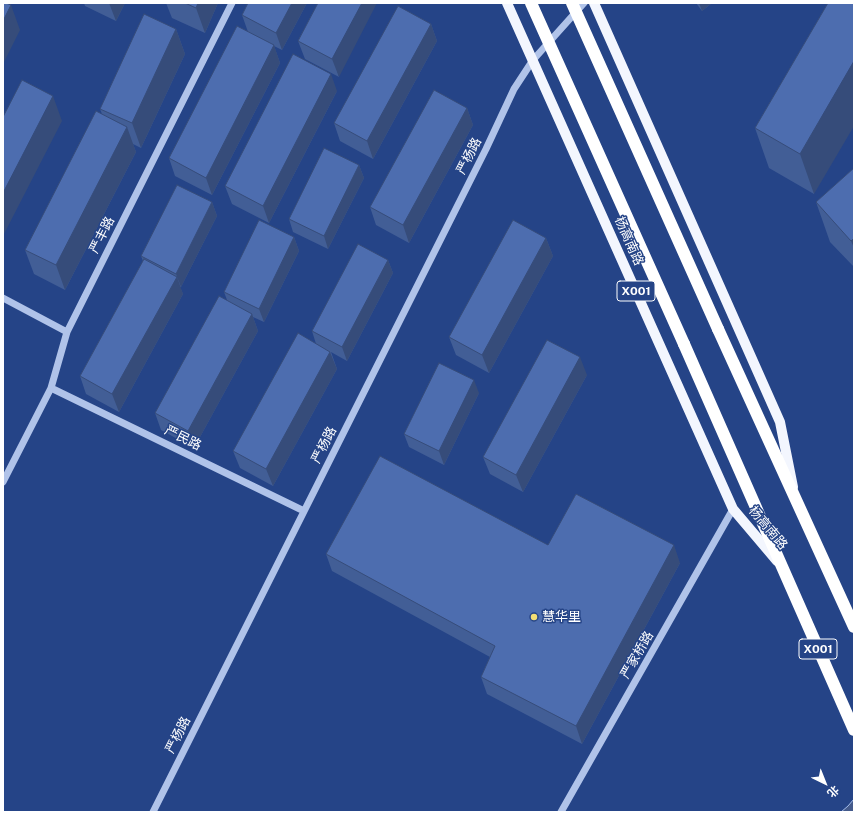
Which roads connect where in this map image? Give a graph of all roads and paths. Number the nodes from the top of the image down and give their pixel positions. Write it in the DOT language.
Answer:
graph roads {
  1 [pos="232,3"];
  2 [pos="507,3"];
  3 [pos="531,3"];
  4 [pos="572,3"];
  5 [pos="584,3"];
  6 [pos="594,3"];
  7 [pos="532,60"];
  8 [pos="3,298"];
  9 [pos="67,332"];
  10 [pos="51,388"];
  11 [pos="3,482"];
  12 [pos="796,501"];
  13 [pos="733,509"];
  14 [pos="304,511"];
  15 [pos="782,567"];
  16 [pos="854,627"];
  17 [pos="854,730"];
  18 [pos="153,812"];
  19 [pos="561,812"];
  1 -- 9 [label="street, 严丰路"];
  2 -- 7 [label="main road, 杨高南路 / X001"];
  3 -- 15 [label="highway, 杨高南路 / X001, bridge"];
  4 -- 12 [label="highway, bridge"];
  5 -- 7 [label="street, 严杨路"];
  6 -- 12 [label="main road"];
  7 -- 13 [label="main road, 杨高南路 / X001"];
  7 -- 14 [label="street, 严杨路"];
  8 -- 9 [label="street"];
  9 -- 10 [label="street, 严丰路"];
  10 -- 11 [label="street, 严丰路"];
  10 -- 14 [label="street, 严民路"];
  12 -- 16 [label="highway"];
  13 -- 15 [label="main road, 杨高南路 / X001"];
  13 -- 19 [label="street, 严家桥路"];
  14 -- 18 [label="street, 严杨路"];
  15 -- 17 [label="highway, 杨高南路 / X001"];
}
